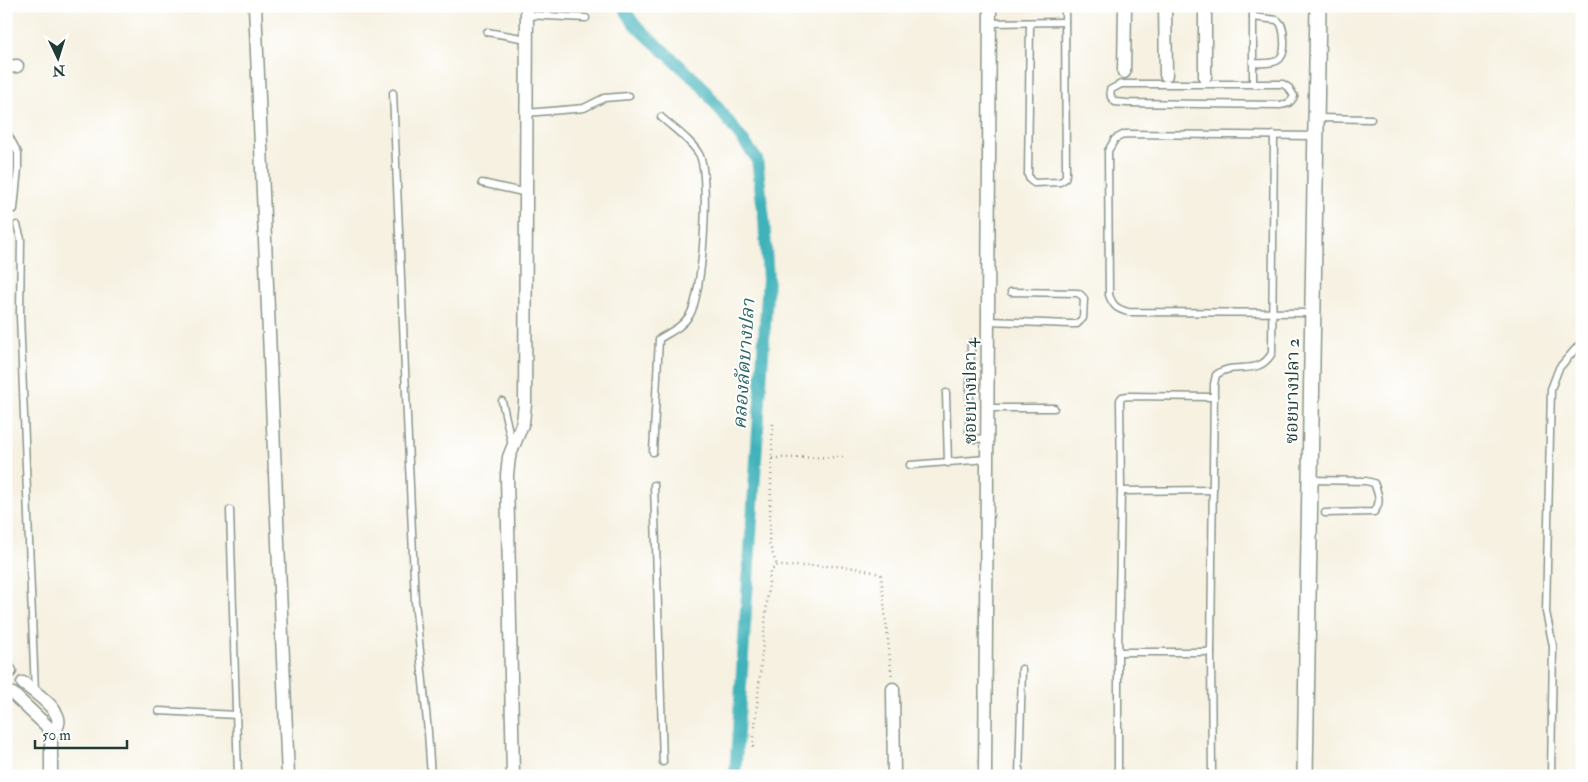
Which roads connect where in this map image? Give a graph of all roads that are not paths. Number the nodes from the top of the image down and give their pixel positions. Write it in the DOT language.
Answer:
graph roads {
  1 [pos="255,6"];
  2 [pos="990,6"];
  3 [pos="1065,6"];
  4 [pos="1125,6"];
  5 [pos="1165,6"];
  6 [pos="1205,6"];
  7 [pos="1253,6"];
  8 [pos="1318,6"];
  9 [pos="527,11"];
  10 [pos="1253,17"];
  11 [pos="586,18"];
  12 [pos="1065,22"];
  13 [pos="990,23"];
  14 [pos="1030,23"];
  15 [pos="488,32"];
  16 [pos="526,39"];
  17 [pos="1253,63"];
  18 [pos="1124,72"];
  19 [pos="1166,75"];
  20 [pos="1205,77"];
  21 [pos="1253,84"];
  22 [pos="393,93"];
  23 [pos="629,96"];
  24 [pos="526,112"];
  25 [pos="661,117"];
  26 [pos="1316,118"];
  27 [pos="1371,119"];
  28 [pos="6,131"];
  29 [pos="1274,135"];
  30 [pos="1315,136"];
  31 [pos="482,183"];
  32 [pos="527,192"];
  33 [pos="6,209"];
  34 [pos="17,225"];
  35 [pos="1012,292"];
  36 [pos="1272,313"];
  37 [pos="1312,313"];
  38 [pos="988,321"];
  39 [pos="970,343"];
  40 [pos="1579,345"];
  41 [pos="946,393"];
  42 [pos="1214,397"];
  43 [pos="502,400"];
  44 [pos="988,408"];
  45 [pos="1054,408"];
  46 [pos="987,438"];
  47 [pos="513,449"];
  48 [pos="653,452"];
  49 [pos="987,458"];
  50 [pos="948,463"];
  51 [pos="910,465"];
  52 [pos="1310,480"];
  53 [pos="654,485"];
  54 [pos="1213,490"];
  55 [pos="1120,492"];
  56 [pos="230,510"];
  57 [pos="1325,513"];
  58 [pos="1118,652"];
  59 [pos="1211,652"];
  60 [pos="1022,669"];
  61 [pos="23,683"];
  62 [pos="893,689"];
  63 [pos="35,693"];
  64 [pos="13,694"];
  65 [pos="25,705"];
  66 [pos="159,711"];
  67 [pos="237,715"];
  68 [pos="51,738"];
  69 [pos="663,762"];
  70 [pos="51,776"];
  71 [pos="238,776"];
  72 [pos="288,776"];
  73 [pos="431,776"];
  74 [pos="513,776"];
  75 [pos="894,776"];
  76 [pos="985,776"];
  77 [pos="1019,776"];
  78 [pos="1118,776"];
  79 [pos="1212,776"];
  80 [pos="1305,776"];
  81 [pos="1551,776"];
  1 -- 72 [label="street"];
  2 -- 13 [label="street, ซอยบางปลา 4"];
  3 -- 12 [label="lane"];
  4 -- 18 [label="street"];
  5 -- 19 [label="street"];
  6 -- 20 [label="street"];
  7 -- 10 [label="lane"];
  8 -- 26 [label="street, ซอยบางปลา 2"];
  9 -- 11 [label="lane"];
  9 -- 16 [label="street"];
  10 -- 17 [label="lane"];
  10 -- 17 [label="lane"];
  12 -- 14 [label="lane"];
  12 -- 14 [label="lane"];
  13 -- 14 [label="lane"];
  13 -- 38 [label="street, ซอยบางปลา 4"];
  15 -- 16 [label="lane"];
  16 -- 24 [label="street"];
  17 -- 21 [label="lane"];
  21 -- 21 [label="lane"];
  22 -- 73 [label="lane"];
  23 -- 24 [label="lane"];
  24 -- 32 [label="street"];
  25 -- 48 [label="lane"];
  26 -- 27 [label="lane"];
  26 -- 30 [label="street, ซอยบางปลา 2"];
  28 -- 33 [label="lane"];
  29 -- 30 [label="lane"];
  29 -- 36 [label="lane"];
  29 -- 36 [label="lane"];
  30 -- 37 [label="street, ซอยบางปลา 2"];
  31 -- 32 [label="lane"];
  32 -- 47 [label="street"];
  34 -- 63 [label="lane"];
  35 -- 38 [label="lane"];
  36 -- 37 [label="lane"];
  36 -- 42 [label="lane"];
  37 -- 52 [label="street, ซอยบางปลา 2"];
  38 -- 44 [label="street, ซอยบางปลา 4"];
  39 -- 46 [label="lane"];
  40 -- 81 [label="lane"];
  41 -- 50 [label="lane"];
  42 -- 54 [label="lane"];
  42 -- 55 [label="lane"];
  43 -- 47 [label="lane"];
  44 -- 45 [label="lane"];
  44 -- 46 [label="street, ซอยบางปลา 4"];
  46 -- 49 [label="street, ซอยบางปลา 4"];
  47 -- 74 [label="street"];
  49 -- 50 [label="lane"];
  49 -- 76 [label="street, ซอยบางปลา 4"];
  50 -- 51 [label="lane"];
  52 -- 57 [label="lane"];
  52 -- 80 [label="street, ซอยบางปลา 2"];
  53 -- 69 [label="lane"];
  54 -- 55 [label="lane"];
  54 -- 59 [label="lane"];
  55 -- 58 [label="lane"];
  56 -- 67 [label="lane"];
  58 -- 59 [label="lane"];
  58 -- 78 [label="lane"];
  59 -- 79 [label="lane"];
  60 -- 77 [label="lane"];
  61 -- 63 [label="street"];
  62 -- 75 [label="street"];
  63 -- 65 [label="street"];
  63 -- 68 [label="street"];
  64 -- 65 [label="street"];
  65 -- 68 [label="street"];
  66 -- 67 [label="lane"];
  67 -- 71 [label="lane"];
  68 -- 70 [label="street"];
}
